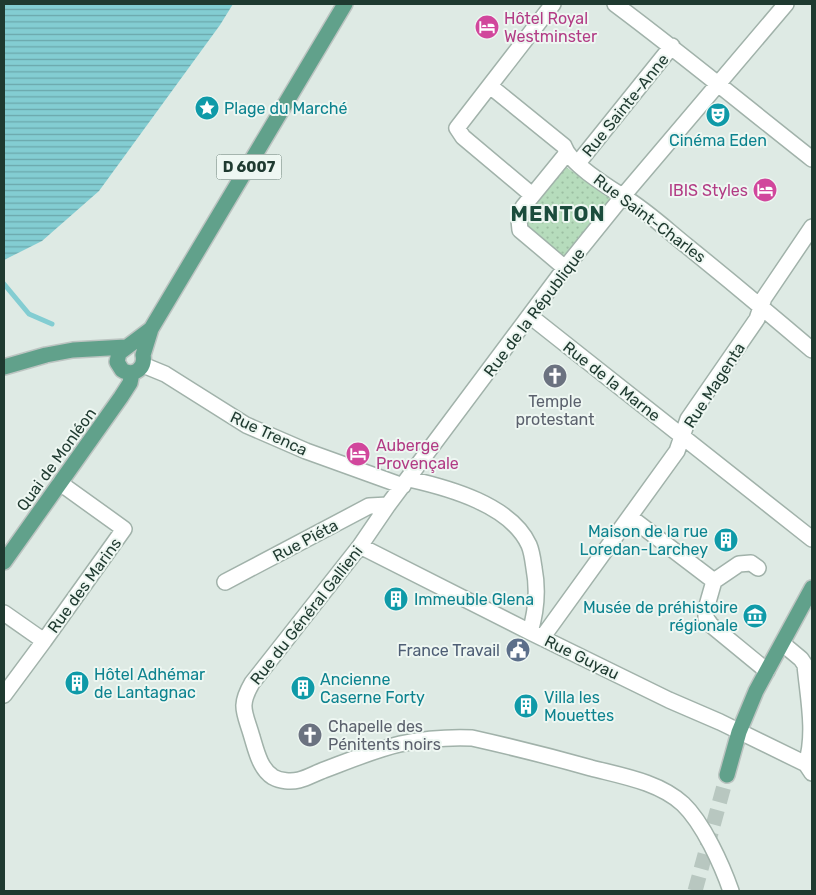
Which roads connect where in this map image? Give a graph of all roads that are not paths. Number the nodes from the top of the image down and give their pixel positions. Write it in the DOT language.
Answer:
graph roads {
  1 [pos="344,4"];
  2 [pos="553,4"];
  3 [pos="615,4"];
  4 [pos="786,4"];
  5 [pos="672,46"];
  6 [pos="718,84"];
  7 [pos="490,86"];
  8 [pos="572,158"];
  9 [pos="812,159"];
  10 [pos="532,195"];
  11 [pos="623,196"];
  12 [pos="812,227"];
  13 [pos="565,268"];
  14 [pos="762,307"];
  15 [pos="530,316"];
  16 [pos="151,329"];
  17 [pos="128,347"];
  18 [pos="93,349"];
  19 [pos="812,350"];
  20 [pos="118,363"];
  21 [pos="139,364"];
  22 [pos="4,367"];
  23 [pos="681,436"];
  24 [pos="406,482"];
  25 [pos="60,483"];
  26 [pos="388,505"];
  27 [pos="630,517"];
  28 [pos="812,539"];
  29 [pos="360,546"];
  30 [pos="4,562"];
  31 [pos="758,568"];
  32 [pos="714,581"];
  33 [pos="225,582"];
  34 [pos="812,588"];
  35 [pos="4,613"];
  36 [pos="536,635"];
  37 [pos="44,641"];
  38 [pos="783,644"];
  39 [pos="767,670"];
  40 [pos="4,695"];
  41 [pos="739,732"];
  42 [pos="809,769"];
  43 [pos="727,775"];
  44 [pos="731,891"];
  1 -- 16 [label="main road, D 6007"];
  2 -- 7 [label="street"];
  3 -- 5 [label="street"];
  4 -- 6 [label="street, Rue de la République"];
  5 -- 6 [label="street"];
  5 -- 8 [label="street, Rue Sainte-Anne"];
  6 -- 9 [label="street"];
  6 -- 11 [label="street, Rue de la République"];
  7 -- 8 [label="street, Rue Saint-Charles"];
  7 -- 10 [label="street"];
  8 -- 10 [label="street, Rue Sainte-Anne"];
  8 -- 11 [label="street, Rue Saint-Charles"];
  10 -- 13 [label="street, Rue Sainte-Anne"];
  11 -- 13 [label="street, Rue de la République"];
  11 -- 14 [label="street, Rue Saint-Charles"];
  12 -- 14 [label="street, Rue Magenta"];
  13 -- 15 [label="street, Rue de la République"];
  14 -- 19 [label="street, Rue Saint-Charles"];
  14 -- 23 [label="street, Rue Magenta"];
  15 -- 23 [label="street, Rue de la Marne"];
  15 -- 24 [label="street, Rue de la République"];
  16 -- 17 [label="main road, D 6007"];
  16 -- 21 [label="main road, D 6007"];
  17 -- 18 [label="main road"];
  17 -- 20 [label="main road"];
  17 -- 21 [label="main road"];
  18 -- 20 [label="main road"];
  18 -- 22 [label="main road"];
  20 -- 21 [label="main road"];
  21 -- 24 [label="street, Rue Trenca"];
  21 -- 25 [label="main road, Quai de Monléon / D 6007"];
  23 -- 27 [label="street, Rue Magenta"];
  23 -- 28 [label="street, Rue de la Marne"];
  24 -- 26 [label="street, Rue du Général Gallieni"];
  24 -- 36 [label="street, Rue Trenca"];
  25 -- 30 [label="main road, Quai de Monléon / D 6007"];
  25 -- 37 [label="street, Rue des Marins"];
  26 -- 29 [label="street, Rue du Général Gallieni"];
  26 -- 33 [label="street, Rue Piéta"];
  27 -- 32 [label="street"];
  27 -- 36 [label="street, Rue Magenta"];
  29 -- 36 [label="street, Rue Guyau"];
  29 -- 44 [label="street, Rue du Général Gallieni"];
  31 -- 32 [label="street"];
  32 -- 39 [label="street"];
  34 -- 38 [label="main road"];
  35 -- 37 [label="street"];
  36 -- 41 [label="street, Rue Guyau"];
  37 -- 40 [label="street, Rue des Marins"];
  38 -- 39 [label="main road"];
  38 -- 42 [label="street"];
  39 -- 41 [label="main road"];
  41 -- 42 [label="street, Rue Guyau"];
  41 -- 43 [label="main road"];
}
